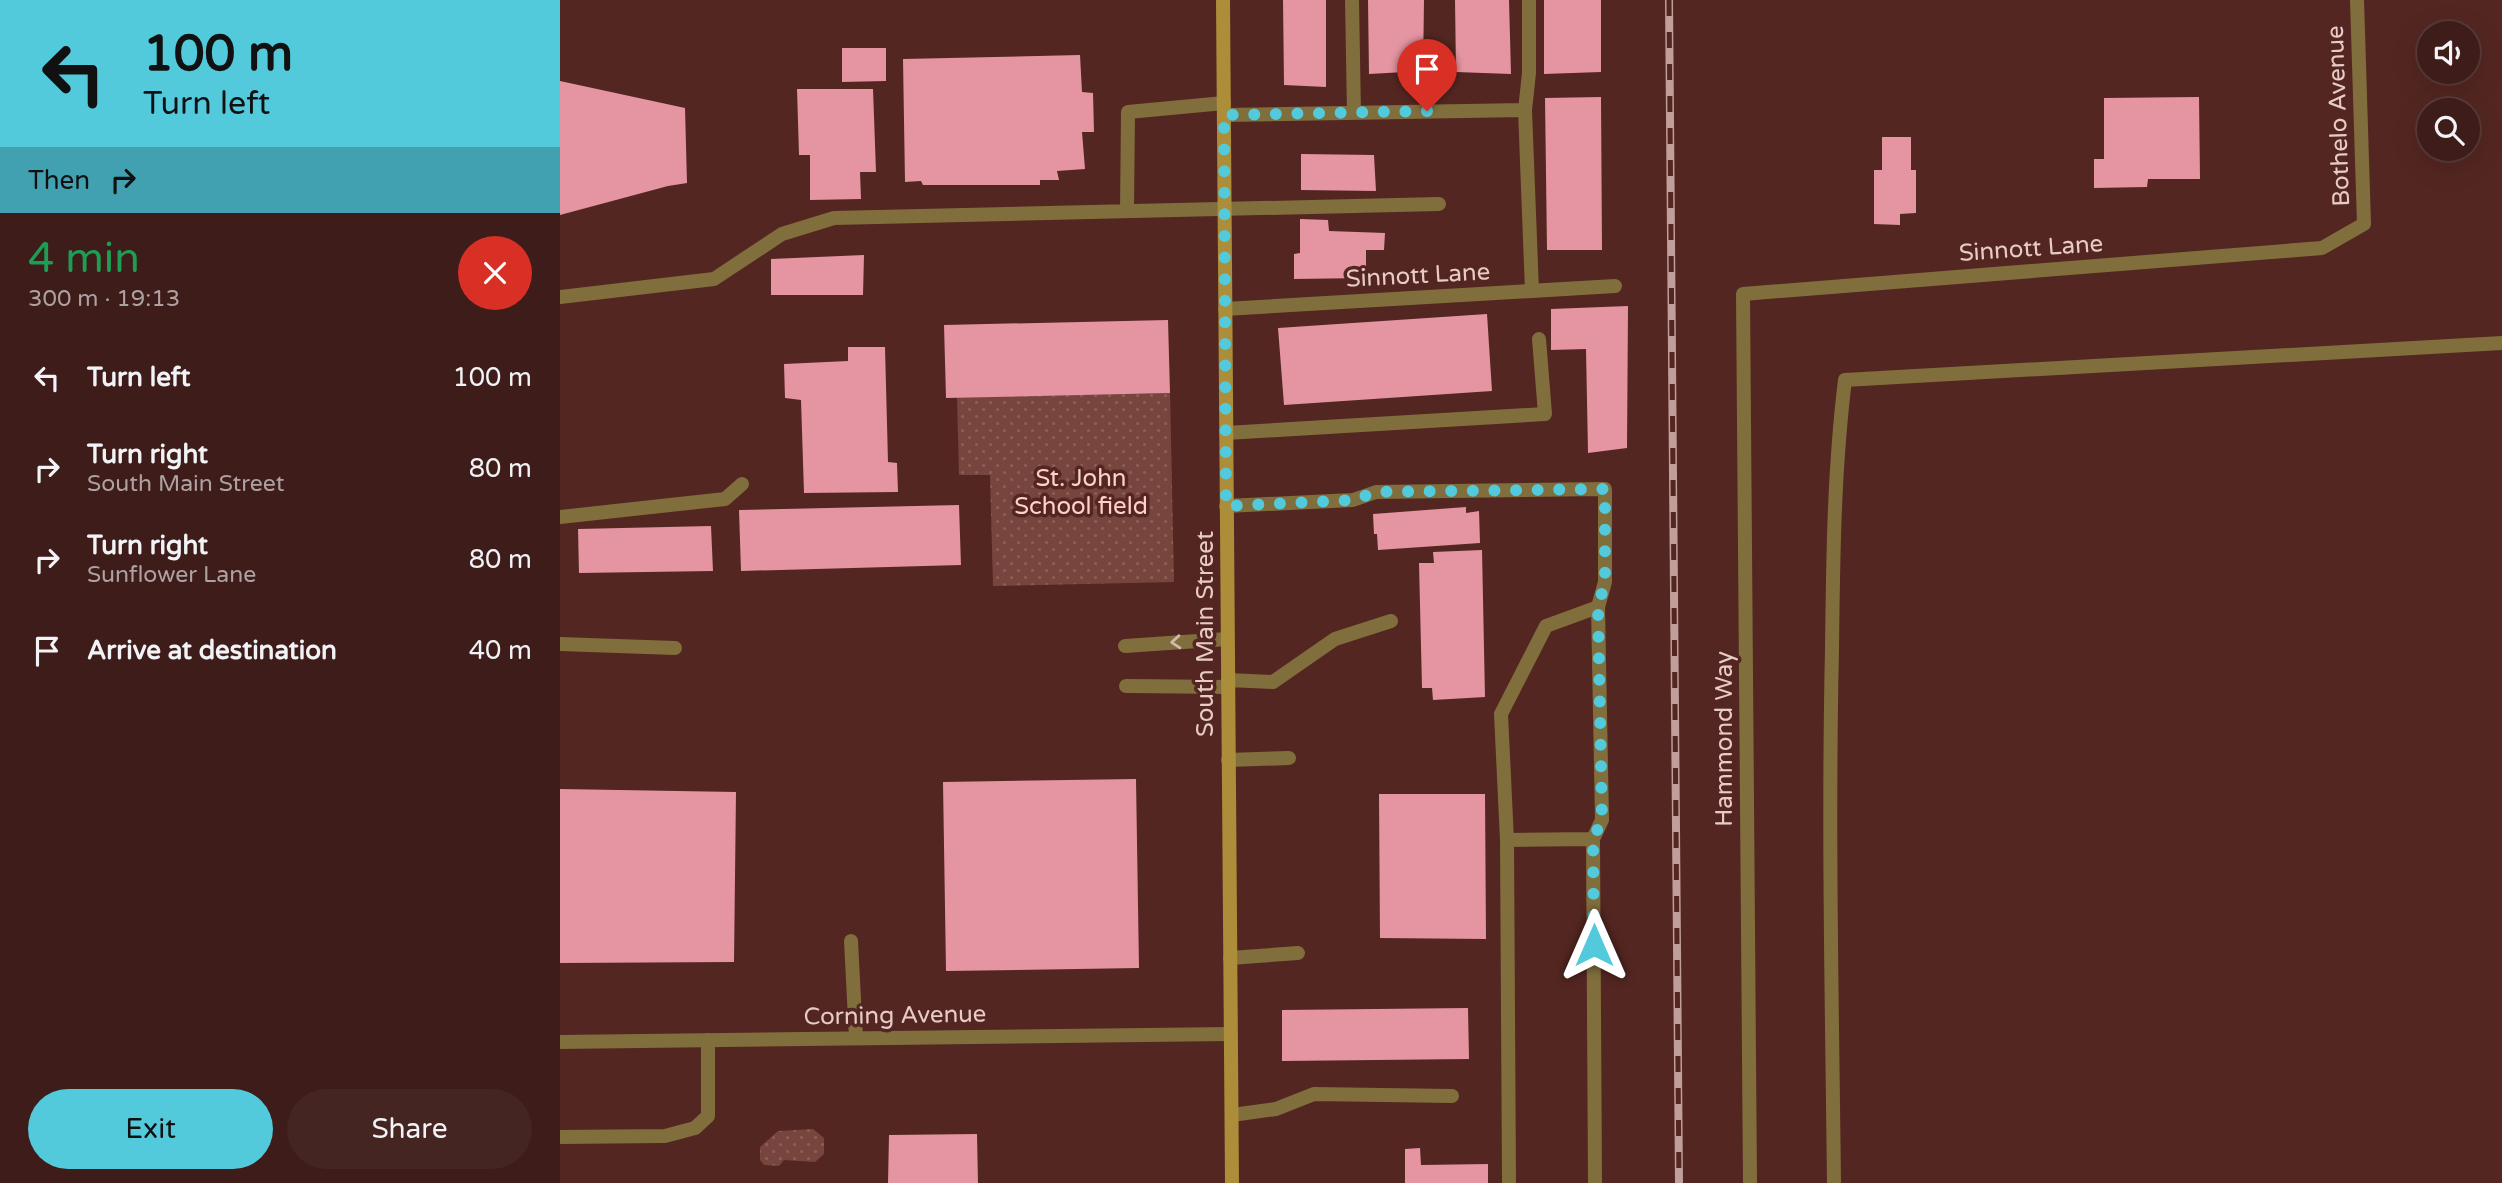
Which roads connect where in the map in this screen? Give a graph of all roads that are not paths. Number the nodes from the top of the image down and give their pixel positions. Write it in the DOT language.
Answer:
graph roads {
  1 [pos="1223,0"];
  2 [pos="1352,0"];
  3 [pos="1529,0"];
  4 [pos="2357,0"];
  5 [pos="1224,109"];
  6 [pos="1525,110"];
  7 [pos="1354,113"];
  8 [pos="1439,204"];
  9 [pos="1224,209"];
  10 [pos="1127,211"];
  11 [pos="2322,248"];
  12 [pos="1615,286"];
  13 [pos="1532,291"];
  14 [pos="1744,294"];
  15 [pos="560,297"];
  16 [pos="1225,309"];
  17 [pos="1539,339"];
  18 [pos="2502,344"];
  19 [pos="1226,433"];
  20 [pos="742,484"];
  21 [pos="1226,506"];
  22 [pos="560,517"];
  23 [pos="1598,607"];
  24 [pos="1391,621"];
  25 [pos="1227,639"];
  26 [pos="560,644"];
  27 [pos="1125,646"];
  28 [pos="674,648"];
  29 [pos="1228,683"];
  30 [pos="1126,687"];
  31 [pos="1289,758"];
  32 [pos="1228,760"];
  33 [pos="1593,839"];
  34 [pos="1507,840"];
  35 [pos="850,941"];
  36 [pos="1298,953"];
  37 [pos="1230,958"];
  38 [pos="1230,1034"];
  39 [pos="856,1038"];
  40 [pos="708,1040"];
  41 [pos="560,1042"];
  42 [pos="1452,1096"];
  43 [pos="1232,1115"];
  44 [pos="560,1137"];
  45 [pos="1232,1183"];
  46 [pos="1510,1183"];
  47 [pos="1595,1183"];
  48 [pos="1750,1183"];
  49 [pos="1834,1183"];
  1 -- 5 [label="main road, South Main Street"];
  2 -- 7 [label="street"];
  3 -- 6 [label="street"];
  4 -- 11 [label="street, Bothelo Avenue"];
  5 -- 7 [label="street"];
  5 -- 9 [label="main road, South Main Street"];
  5 -- 10 [label="street"];
  6 -- 7 [label="street"];
  6 -- 13 [label="street"];
  8 -- 9 [label="street"];
  9 -- 10 [label="street"];
  9 -- 16 [label="main road, South Main Street"];
  10 -- 15 [label="street"];
  11 -- 14 [label="street, Sinnott Lane"];
  12 -- 13 [label="street, Sinnott Lane"];
  13 -- 16 [label="street, Sinnott Lane"];
  14 -- 48 [label="street, Hammond Way"];
  16 -- 19 [label="main road, South Main Street"];
  17 -- 19 [label="street"];
  18 -- 49 [label="street"];
  19 -- 21 [label="main road, South Main Street"];
  20 -- 22 [label="street"];
  21 -- 23 [label="street"];
  21 -- 25 [label="main road, South Main Street"];
  23 -- 33 [label="street"];
  23 -- 34 [label="street"];
  24 -- 29 [label="street"];
  25 -- 27 [label="street, one-way"];
  25 -- 29 [label="main road, South Main Street"];
  26 -- 28 [label="street"];
  29 -- 30 [label="street"];
  29 -- 32 [label="main road, South Main Street"];
  31 -- 32 [label="street"];
  32 -- 37 [label="main road, South Main Street"];
  33 -- 34 [label="street"];
  33 -- 47 [label="street"];
  34 -- 46 [label="street"];
  35 -- 39 [label="street"];
  36 -- 37 [label="street"];
  37 -- 38 [label="main road, South Main Street"];
  38 -- 39 [label="street, Corning Avenue"];
  38 -- 43 [label="main road, South Main Street"];
  39 -- 40 [label="street, Corning Avenue"];
  40 -- 41 [label="street, Corning Avenue"];
  40 -- 44 [label="street"];
  42 -- 43 [label="street"];
  43 -- 45 [label="main road, South Main Street"];
}
